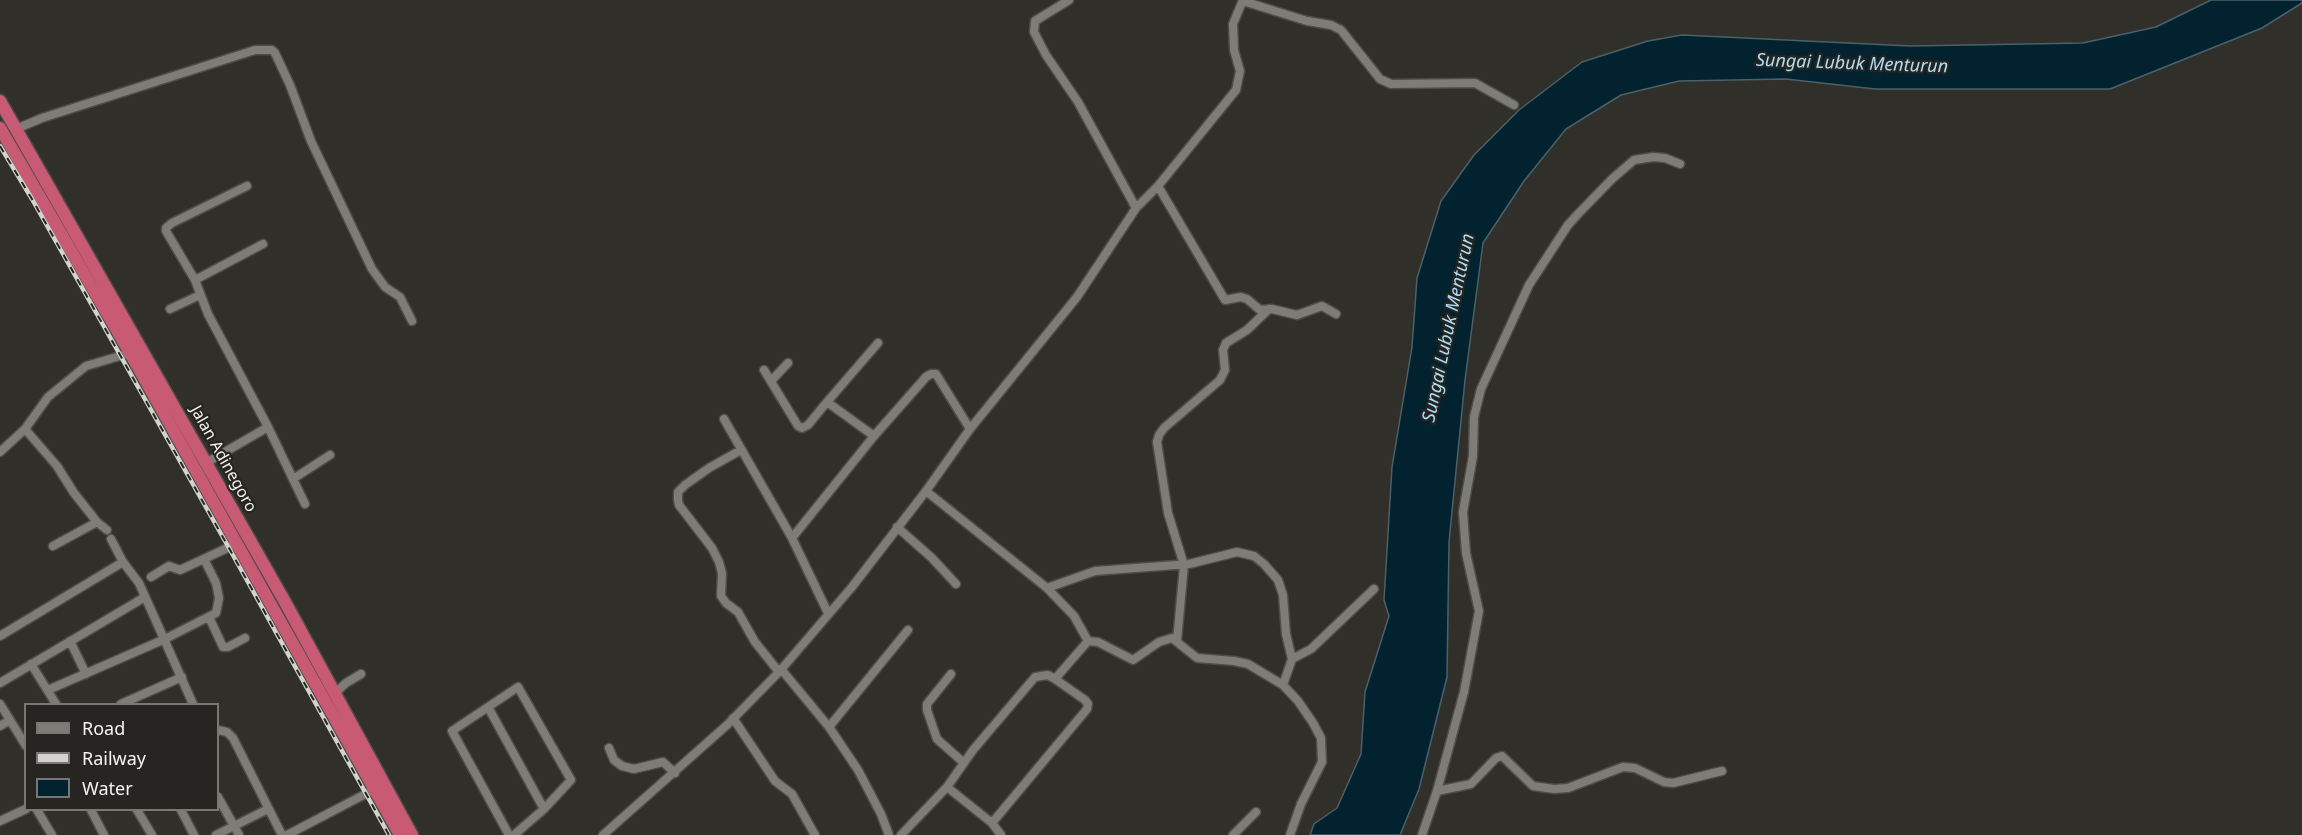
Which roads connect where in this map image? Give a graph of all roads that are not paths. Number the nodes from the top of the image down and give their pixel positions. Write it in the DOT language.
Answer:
graph roads {
  1 [pos="1069,0"];
  2 [pos="1243,1"];
  3 [pos="0,102"];
  4 [pos="1514,105"];
  5 [pos="0,128"];
  6 [pos="16,129"];
  7 [pos="1680,164"];
  8 [pos="247,186"];
  9 [pos="1158,186"];
  10 [pos="1136,208"];
  11 [pos="262,244"];
  12 [pos="195,280"];
  13 [pos="200,295"];
  14 [pos="170,309"];
  15 [pos="1269,309"];
  16 [pos="1336,314"];
  17 [pos="412,321"];
  18 [pos="878,343"];
  19 [pos="130,353"];
  20 [pos="788,363"];
  21 [pos="764,370"];
  22 [pos="772,380"];
  23 [pos="827,402"];
  24 [pos="724,419"];
  25 [pos="268,427"];
  26 [pos="25,429"];
  27 [pos="970,429"];
  28 [pos="874,436"];
  29 [pos="741,450"];
  30 [pos="0,452"];
  31 [pos="330,455"];
  32 [pos="206,463"];
  33 [pos="293,479"];
  34 [pos="926,491"];
  35 [pos="305,504"];
  36 [pos="97,522"];
  37 [pos="897,527"];
  38 [pos="107,530"];
  39 [pos="792,538"];
  40 [pos="111,539"];
  41 [pos="236,544"];
  42 [pos="53,546"];
  43 [pos="204,560"];
  44 [pos="123,562"];
  45 [pos="1184,565"];
  46 [pos="151,577"];
  47 [pos="272,582"];
  48 [pos="956,584"];
  49 [pos="1047,588"];
  50 [pos="261,589"];
  51 [pos="1374,589"];
  52 [pos="145,597"];
  53 [pos="285,602"];
  54 [pos="272,608"];
  55 [pos="828,613"];
  56 [pos="209,617"];
  57 [pos="908,630"];
  58 [pos="0,636"];
  59 [pos="246,638"];
  60 [pos="165,639"];
  61 [pos="70,641"];
  62 [pos="1088,641"];
  63 [pos="1176,641"];
  64 [pos="1292,659"];
  65 [pos="31,664"];
  66 [pos="780,670"];
  67 [pos="86,674"];
  68 [pos="361,674"];
  69 [pos="951,674"];
  70 [pos="182,677"];
  71 [pos="1055,679"];
  72 [pos="0,683"];
  73 [pos="1283,685"];
  74 [pos="48,690"];
  75 [pos="334,694"];
  76 [pos="55,703"];
  77 [pos="125,703"];
  78 [pos="192,703"];
  79 [pos="0,704"];
  80 [pos="488,707"];
  81 [pos="734,718"];
  82 [pos="10,720"];
  83 [pos="0,726"];
  84 [pos="829,727"];
  85 [pos="219,730"];
  86 [pos="24,743"];
  87 [pos="609,748"];
  88 [pos="964,763"];
  89 [pos="1722,771"];
  90 [pos="675,773"];
  91 [pos="947,787"];
  92 [pos="375,789"];
  93 [pos="1437,791"];
  94 [pos="219,799"];
  95 [pos="267,809"];
  96 [pos="544,809"];
  97 [pos="24,810"];
  98 [pos="38,811"];
  99 [pos="92,811"];
  100 [pos="138,811"];
  101 [pos="182,811"];
  102 [pos="1256,812"];
  103 [pos="0,821"];
  104 [pos="992,824"];
  105 [pos="233,825"];
  106 [pos="52,835"];
  107 [pos="104,835"];
  108 [pos="152,835"];
  109 [pos="194,835"];
  110 [pos="216,835"];
  111 [pos="239,835"];
  112 [pos="282,835"];
  113 [pos="287,835"];
  114 [pos="400,835"];
  115 [pos="412,835"];
  116 [pos="509,835"];
  117 [pos="514,835"];
  118 [pos="603,835"];
  119 [pos="815,835"];
  120 [pos="889,835"];
  121 [pos="901,835"];
  122 [pos="1001,835"];
  123 [pos="1233,835"];
  124 [pos="1290,835"];
  125 [pos="1422,835"];
  1 -- 10 [label="street"];
  2 -- 4 [label="street"];
  2 -- 9 [label="street"];
  3 -- 6 [label="highway, Jalan Adinegoro"];
  5 -- 19 [label="highway, Jalan Adinegoro"];
  6 -- 17 [label="street"];
  6 -- 32 [label="highway, Jalan Adinegoro"];
  7 -- 93 [label="street"];
  8 -- 12 [label="street"];
  9 -- 10 [label="street"];
  9 -- 15 [label="street"];
  10 -- 27 [label="street"];
  11 -- 12 [label="street"];
  12 -- 13 [label="street"];
  13 -- 14 [label="street"];
  13 -- 25 [label="street"];
  15 -- 16 [label="street"];
  15 -- 45 [label="street"];
  18 -- 23 [label="street"];
  19 -- 26 [label="street"];
  19 -- 41 [label="highway, Jalan Adinegoro"];
  20 -- 22 [label="street"];
  21 -- 22 [label="street"];
  22 -- 23 [label="street"];
  23 -- 28 [label="street"];
  24 -- 29 [label="street"];
  25 -- 32 [label="street"];
  25 -- 33 [label="street"];
  26 -- 30 [label="street"];
  26 -- 36 [label="street"];
  27 -- 28 [label="street"];
  27 -- 34 [label="street"];
  28 -- 39 [label="street"];
  29 -- 39 [label="street"];
  29 -- 66 [label="street"];
  31 -- 33 [label="street"];
  32 -- 47 [label="highway, Jalan Adinegoro"];
  33 -- 35 [label="street"];
  34 -- 37 [label="street"];
  34 -- 49 [label="street"];
  36 -- 38 [label="street"];
  36 -- 42 [label="street"];
  37 -- 48 [label="street"];
  37 -- 55 [label="street"];
  39 -- 55 [label="street"];
  40 -- 44 [label="street"];
  41 -- 43 [label="street"];
  41 -- 50 [label="highway, Jalan Adinegoro"];
  43 -- 46 [label="street"];
  43 -- 56 [label="street"];
  44 -- 52 [label="street"];
  44 -- 58 [label="street"];
  45 -- 49 [label="street"];
  45 -- 63 [label="street"];
  45 -- 64 [label="street"];
  47 -- 50 [label="highway"];
  47 -- 53 [label="highway, Jalan Adinegoro"];
  49 -- 62 [label="street"];
  50 -- 54 [label="highway, Jalan Adinegoro"];
  51 -- 64 [label="street"];
  52 -- 60 [label="street"];
  52 -- 61 [label="street"];
  53 -- 54 [label="highway"];
  53 -- 75 [label="highway, Jalan Adinegoro"];
  54 -- 92 [label="highway, Jalan Adinegoro"];
  55 -- 66 [label="street"];
  56 -- 59 [label="street"];
  56 -- 60 [label="street"];
  57 -- 84 [label="street"];
  60 -- 67 [label="street"];
  60 -- 70 [label="street"];
  61 -- 65 [label="street"];
  61 -- 67 [label="street"];
  62 -- 63 [label="street"];
  62 -- 71 [label="street"];
  63 -- 73 [label="street"];
  64 -- 73 [label="street"];
  65 -- 72 [label="street"];
  65 -- 74 [label="street"];
  66 -- 81 [label="street"];
  66 -- 84 [label="street"];
  67 -- 74 [label="street"];
  68 -- 75 [label="street"];
  69 -- 88 [label="street"];
  70 -- 77 [label="street"];
  70 -- 78 [label="street"];
  71 -- 88 [label="street"];
  71 -- 104 [label="street"];
  73 -- 124 [label="street"];
  74 -- 76 [label="street"];
  75 -- 115 [label="highway, Jalan Adinegoro"];
  79 -- 82 [label="street"];
  80 -- 96 [label="street"];
  80 -- 96 [label="street"];
  80 -- 116 [label="street"];
  81 -- 90 [label="street"];
  81 -- 119 [label="street"];
  82 -- 83 [label="street"];
  82 -- 86 [label="street"];
  84 -- 120 [label="street"];
  85 -- 95 [label="street"];
  87 -- 90 [label="street"];
  88 -- 91 [label="street"];
  89 -- 93 [label="street"];
  90 -- 118 [label="street"];
  91 -- 104 [label="street"];
  91 -- 121 [label="street"];
  92 -- 113 [label="street"];
  92 -- 114 [label="highway, Jalan Adinegoro"];
  93 -- 125 [label="street"];
  94 -- 105 [label="street"];
  95 -- 105 [label="street"];
  95 -- 112 [label="street"];
  96 -- 117 [label="street"];
  97 -- 103 [label="street"];
  98 -- 106 [label="street"];
  99 -- 107 [label="street"];
  100 -- 108 [label="street"];
  101 -- 109 [label="street"];
  102 -- 123 [label="street"];
  104 -- 122 [label="street"];
  105 -- 110 [label="street"];
  105 -- 111 [label="street"];
}
